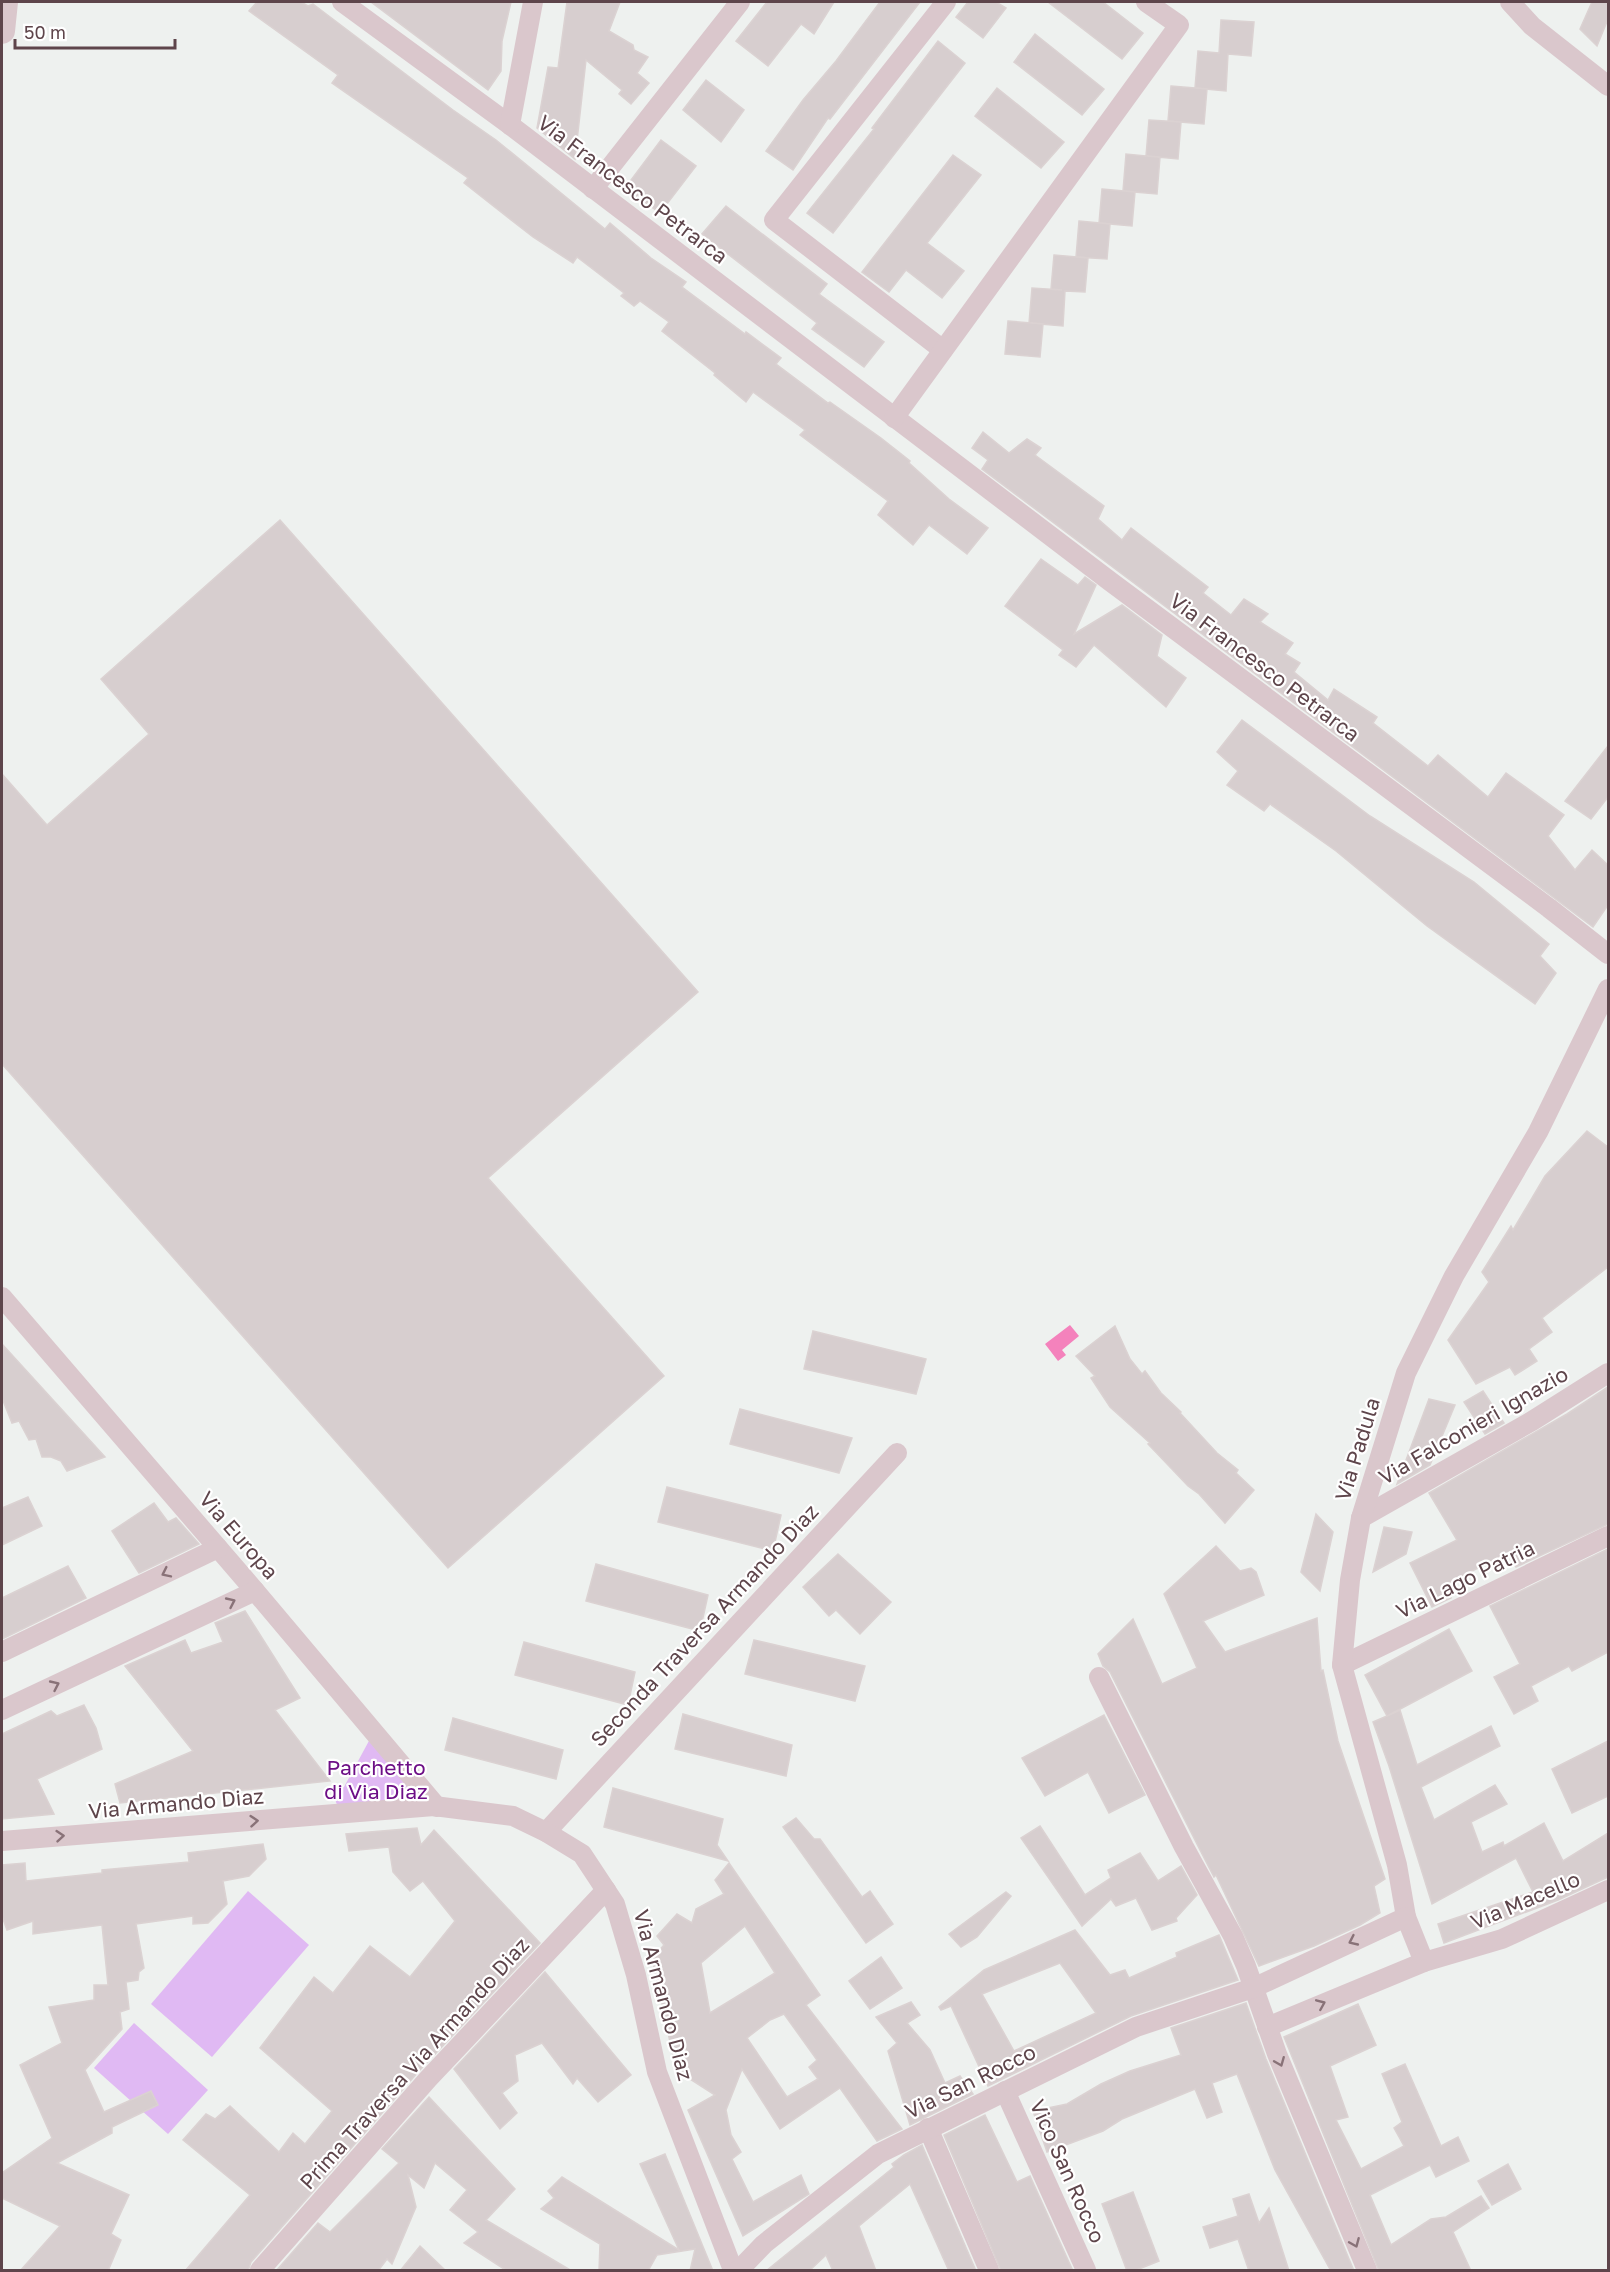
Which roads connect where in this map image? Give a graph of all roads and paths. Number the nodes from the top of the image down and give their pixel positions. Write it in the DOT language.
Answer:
graph roads {
  1 [pos="5,2"];
  2 [pos="342,2"];
  3 [pos="533,2"];
  4 [pos="740,2"];
  5 [pos="946,2"];
  6 [pos="1146,2"];
  7 [pos="1510,2"];
  8 [pos="2,31"];
  9 [pos="1608,86"];
  10 [pos="510,125"];
  11 [pos="593,189"];
  12 [pos="943,350"];
  13 [pos="894,417"];
  14 [pos="1608,954"];
  15 [pos="1608,989"];
  16 [pos="1602,1018"];
  17 [pos="2,1297"];
  18 [pos="1608,1372"];
  19 [pos="897,1453"];
  20 [pos="1361,1518"];
  21 [pos="1608,1536"];
  22 [pos="218,1548"];
  23 [pos="255,1591"];
  24 [pos="2,1652"];
  25 [pos="1342,1665"];
  26 [pos="1099,1677"];
  27 [pos="2,1710"];
  28 [pos="436,1807"];
  29 [pos="546,1832"];
  30 [pos="2,1841"];
  31 [pos="606,1890"];
  32 [pos="1608,1890"];
  33 [pos="1406,1917"];
  34 [pos="1424,1962"];
  35 [pos="1253,1988"];
  36 [pos="1267,2027"];
  37 [pos="1005,2091"];
  38 [pos="928,2128"];
  39 [pos="260,2271"];
  40 [pos="733,2271"];
  41 [pos="740,2271"];
  42 [pos="988,2271"];
  43 [pos="1086,2271"];
  44 [pos="1367,2271"];
  1 -- 8 [label="street"];
  2 -- 10 [label="street, Via Francesco Petrarca"];
  3 -- 10 [label="street"];
  4 -- 11 [label="street"];
  5 -- 12 [label="street"];
  6 -- 12 [label="street"];
  7 -- 9 [label="street"];
  10 -- 11 [label="street, Via Francesco Petrarca"];
  11 -- 13 [label="street, Via Francesco Petrarca"];
  12 -- 13 [label="street"];
  13 -- 14 [label="street, Via Francesco Petrarca"];
  15 -- 16 [label="street, Via Padula"];
  16 -- 20 [label="street, Via Padula"];
  17 -- 22 [label="street, Via Europa"];
  18 -- 20 [label="street, Via Falconieri Ignazio"];
  19 -- 29 [label="street, Seconda Traversa Armando Diaz"];
  20 -- 25 [label="street, Via Padula"];
  21 -- 25 [label="street, Via Lago Patria"];
  22 -- 23 [label="street, Via Europa"];
  22 -- 24 [label="street, one-way"];
  27 -- 23 [label="street, one-way"];
  23 -- 28 [label="street, Via Europa"];
  25 -- 33 [label="street, Via Padula"];
  26 -- 35 [label="street"];
  28 -- 29 [label="street, Via Armando Diaz"];
  30 -- 28 [label="street, Via Armando Diaz, one-way"];
  29 -- 31 [label="street, Via Armando Diaz"];
  31 -- 39 [label="street, Prima Traversa Via Armando Diaz"];
  31 -- 40 [label="street, Via Armando Diaz"];
  32 -- 34 [label="street, Via Macello"];
  33 -- 34 [label="street, Via Padula"];
  33 -- 35 [label="street, Via San Rocco, one-way"];
  36 -- 34 [label="street, Via Macello, one-way"];
  35 -- 36 [label="street"];
  35 -- 37 [label="street, Via San Rocco"];
  36 -- 44 [label="street, one-way"];
  37 -- 38 [label="street, Via San Rocco"];
  37 -- 43 [label="street, Vico San Rocco"];
  38 -- 41 [label="street, Via San Rocco"];
  38 -- 42 [label="street"];
}
